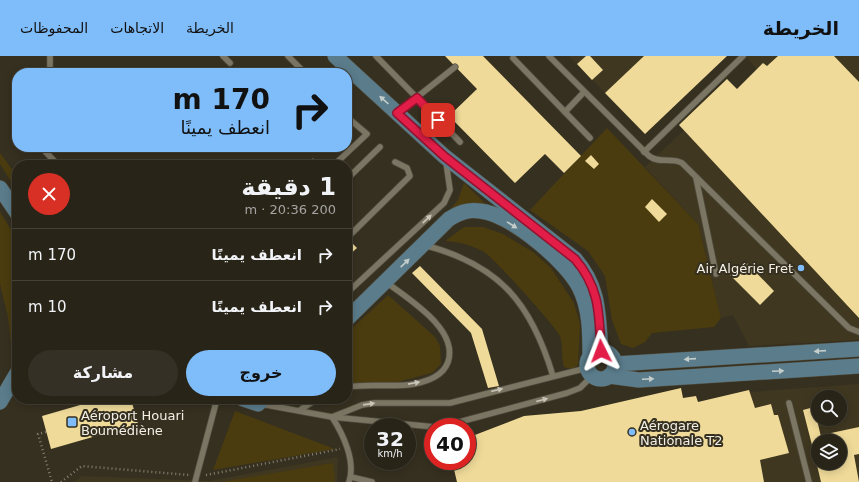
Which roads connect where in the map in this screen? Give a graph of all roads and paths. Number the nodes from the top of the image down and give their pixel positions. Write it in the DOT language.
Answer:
graph roads {
  1 [pos="50,56"];
  2 [pos="222,56"];
  3 [pos="288,56"];
  4 [pos="335,56"];
  5 [pos="376,56"];
  6 [pos="549,56"];
  7 [pos="743,56"];
  8 [pos="513,58"];
  9 [pos="230,63"];
  10 [pos="455,67"];
  11 [pos="50,68"];
  12 [pos="300,68"];
  13 [pos="348,68"];
  14 [pos="352,72"];
  15 [pos="584,92"];
  16 [pos="417,98"];
  17 [pos="565,112"];
  18 [pos="397,113"];
  19 [pos="352,121"];
  20 [pos="590,138"];
  21 [pos="460,142"];
  22 [pos="380,147"];
  23 [pos="352,148"];
  24 [pos="46,152"];
  25 [pos="348,152"];
  26 [pos="644,152"];
  27 [pos="444,156"];
  28 [pos="53,160"];
  29 [pos="339,160"];
  30 [pos="395,162"];
  31 [pos="352,174"];
  32 [pos="696,178"];
  33 [pos="0,188"];
  34 [pos="12,206"];
  35 [pos="352,233"];
  36 [pos="423,245"];
  37 [pos="716,274"];
  38 [pos="386,281"];
  39 [pos="352,288"];
  40 [pos="352,314"];
  41 [pos="859,332"];
  42 [pos="859,349"];
  43 [pos="592,363"];
  44 [pos="859,366"];
  45 [pos="612,370"];
  46 [pos="553,376"];
  47 [pos="12,382"];
  48 [pos="352,388"];
  49 [pos="0,402"];
  50 [pos="789,403"];
  51 [pos="216,404"];
  52 [pos="274,404"];
  53 [pos="309,404"];
  54 [pos="300,410"];
  55 [pos="332,416"];
  56 [pos="474,418"];
  57 [pos="424,426"];
  58 [pos="46,432"];
  59 [pos="350,480"];
  60 [pos="52,482"];
  61 [pos="195,482"];
  62 [pos="372,482"];
  63 [pos="809,482"];
  1 -- 11 [label="lane"];
  2 -- 9 [label="lane"];
  3 -- 12 [label="lane"];
  13 -- 4 [label="street, one-way"];
  5 -- 16 [label="lane"];
  6 -- 15 [label="lane"];
  7 -- 26 [label="lane"];
  8 -- 17 [label="lane"];
  10 -- 16 [label="lane"];
  18 -- 14 [label="street, one-way"];
  15 -- 17 [label="lane"];
  15 -- 26 [label="lane"];
  16 -- 18 [label="lane"];
  16 -- 21 [label="lane"];
  17 -- 20 [label="lane"];
  18 -- 27 [label="street"];
  19 -- 23 [label="lane"];
  22 -- 31 [label="lane"];
  24 -- 28 [label="lane"];
  25 -- 29 [label="lane"];
  26 -- 32 [label="lane"];
  39 -- 27 [label="lane, one-way"];
  27 -- 43 [label="street"];
  30 -- 35 [label="lane"];
  32 -- 37 [label="lane"];
  32 -- 41 [label="lane"];
  33 -- 34 [label="street"];
  38 -- 36 [label="street, one-way"];
  36 -- 43 [label="street, one-way"];
  36 -- 46 [label="lane"];
  38 -- 40 [label="street"];
  48 -- 38 [label="lane, one-way"];
  42 -- 45 [label="street, one-way"];
  43 -- 45 [label="street"];
  43 -- 45 [label="street"];
  43 -- 46 [label="lane"];
  56 -- 43 [label="lane, one-way"];
  45 -- 44 [label="street, one-way"];
  55 -- 46 [label="lane, one-way"];
  47 -- 49 [label="street"];
  50 -- 63 [label="lane"];
  51 -- 61 [label="lane"];
  52 -- 54 [label="lane"];
  53 -- 54 [label="lane"];
  54 -- 55 [label="lane"];
  55 -- 57 [label="lane"];
  55 -- 59 [label="lane"];
  58 -- 60 [label="path"];
  59 -- 62 [label="lane"];
}
